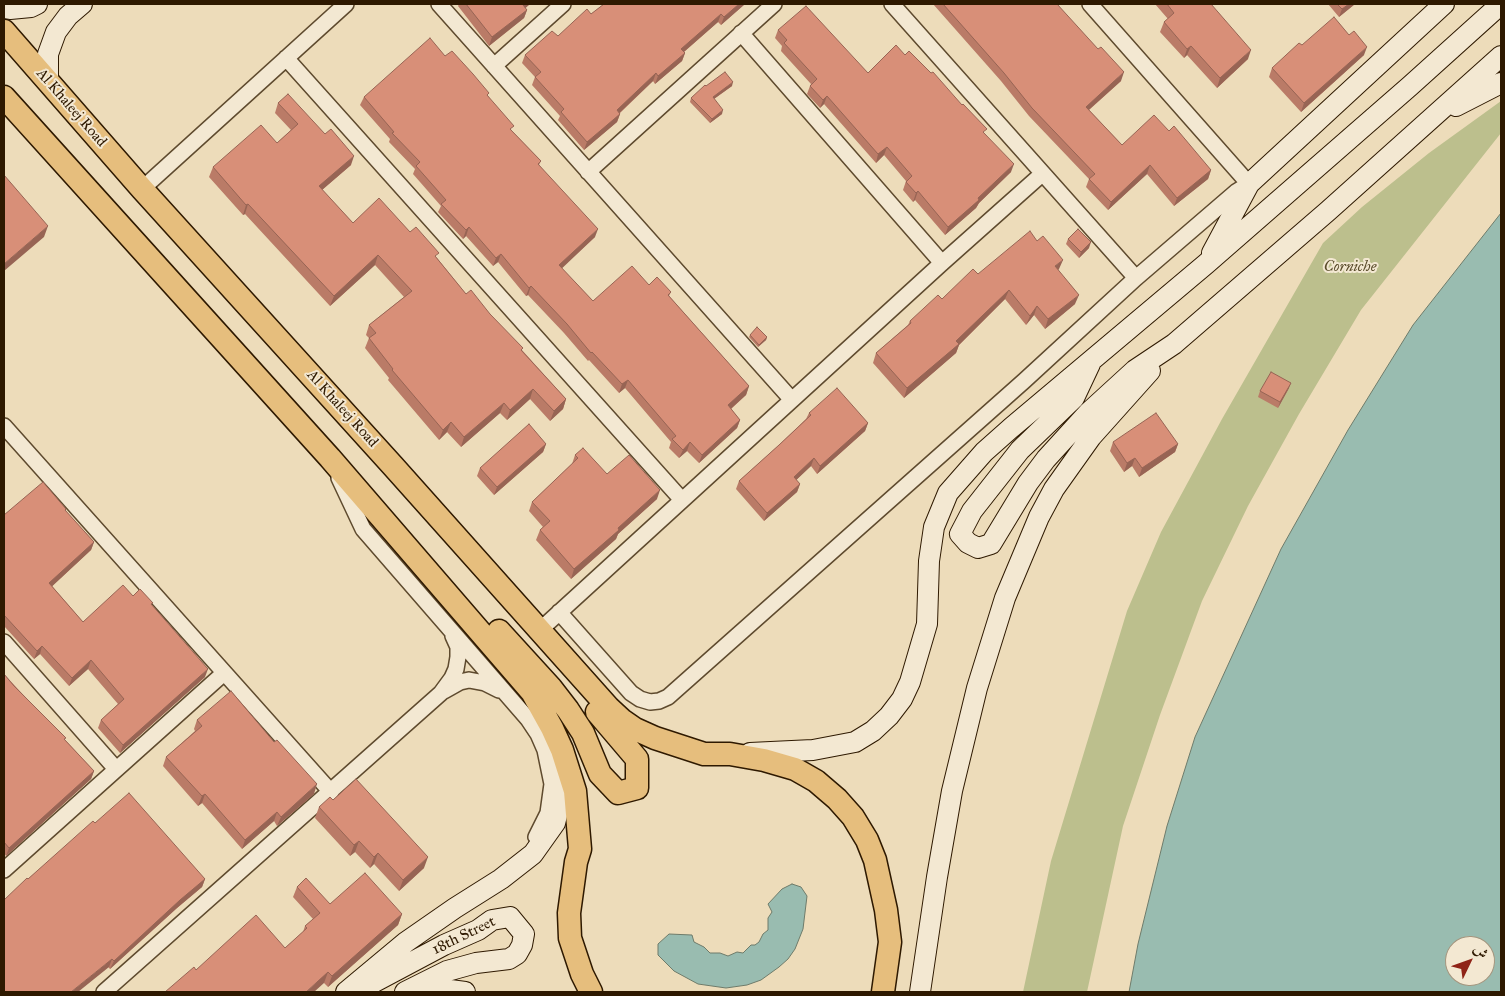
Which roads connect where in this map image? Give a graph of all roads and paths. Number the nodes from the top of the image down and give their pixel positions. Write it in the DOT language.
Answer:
graph roads {
  1 [pos="37,4"];
  2 [pos="82,4"];
  3 [pos="346,4"];
  4 [pos="439,4"];
  5 [pos="563,4"];
  6 [pos="774,4"];
  7 [pos="892,4"];
  8 [pos="1090,4"];
  9 [pos="1444,4"];
  10 [pos="1501,4"];
  11 [pos="4,8"];
  12 [pos="4,31"];
  13 [pos="741,33"];
  14 [pos="1501,56"];
  15 [pos="286,58"];
  16 [pos="494,66"];
  17 [pos="48,82"];
  18 [pos="1501,83"];
  19 [pos="4,98"];
  20 [pos="1432,118"];
  21 [pos="588,172"];
  22 [pos="1042,174"];
  23 [pos="1249,184"];
  24 [pos="142,189"];
  25 [pos="942,263"];
  26 [pos="1206,264"];
  27 [pos="1136,278"];
  28 [pos="1174,344"];
  29 [pos="1093,359"];
  30 [pos="792,400"];
  31 [pos="4,426"];
  32 [pos="330,458"];
  33 [pos="682,500"];
  34 [pos="443,589"];
  35 [pos="559,612"];
  36 [pos="445,623"];
  37 [pos="540,630"];
  38 [pos="4,642"];
  39 [pos="224,673"];
  40 [pos="440,693"];
  41 [pos="504,693"];
  42 [pos="552,728"];
  43 [pos="730,754"];
  44 [pos="116,769"];
  45 [pos="331,792"];
  46 [pos="5,867"];
  47 [pos="104,992"];
  48 [pos="344,992"];
  49 [pos="354,992"];
  50 [pos="406,992"];
  51 [pos="465,992"];
  52 [pos="591,992"];
  53 [pos="884,992"];
  54 [pos="920,992"];
  1 -- 11 [label="main road"];
  2 -- 17 [label="main road"];
  3 -- 15 [label="street"];
  4 -- 16 [label="street"];
  5 -- 16 [label="street"];
  6 -- 13 [label="street"];
  7 -- 22 [label="street"];
  8 -- 23 [label="street"];
  9 -- 23 [label="main road"];
  10 -- 26 [label="main road"];
  12 -- 17 [label="main road, Al Khaleej Road"];
  13 -- 21 [label="street"];
  13 -- 25 [label="street"];
  14 -- 20 [label="main road"];
  15 -- 24 [label="street"];
  15 -- 33 [label="street"];
  16 -- 21 [label="street"];
  17 -- 24 [label="main road, Al Khaleej Road"];
  18 -- 20 [label="main road"];
  19 -- 32 [label="main road"];
  20 -- 28 [label="main road"];
  21 -- 30 [label="street"];
  22 -- 25 [label="street"];
  22 -- 27 [label="street"];
  23 -- 26 [label="main road"];
  23 -- 27 [label="street"];
  24 -- 37 [label="main road, Al Khaleej Road"];
  25 -- 30 [label="street"];
  26 -- 29 [label="main road"];
  27 -- 35 [label="street"];
  28 -- 29 [label="main road"];
  28 -- 54 [label="main road"];
  29 -- 43 [label="main road"];
  30 -- 33 [label="street"];
  31 -- 39 [label="street"];
  32 -- 34 [label="main road"];
  32 -- 36 [label="street"];
  33 -- 35 [label="street"];
  34 -- 37 [label="main road"];
  34 -- 42 [label="main road"];
  35 -- 37 [label="street"];
  36 -- 40 [label="street"];
  36 -- 41 [label="street"];
  37 -- 43 [label="main road, Al Khaleej Road"];
  38 -- 44 [label="street"];
  39 -- 44 [label="street"];
  39 -- 45 [label="street"];
  40 -- 41 [label="street"];
  40 -- 45 [label="street"];
  41 -- 48 [label="street"];
  42 -- 48 [label="main road"];
  42 -- 52 [label="main road"];
  43 -- 53 [label="main road, Al Khaleej Road"];
  44 -- 46 [label="street"];
  45 -- 47 [label="street"];
  49 -- 50 [label="main road, 18th Street"];
  50 -- 51 [label="main road"];
}
